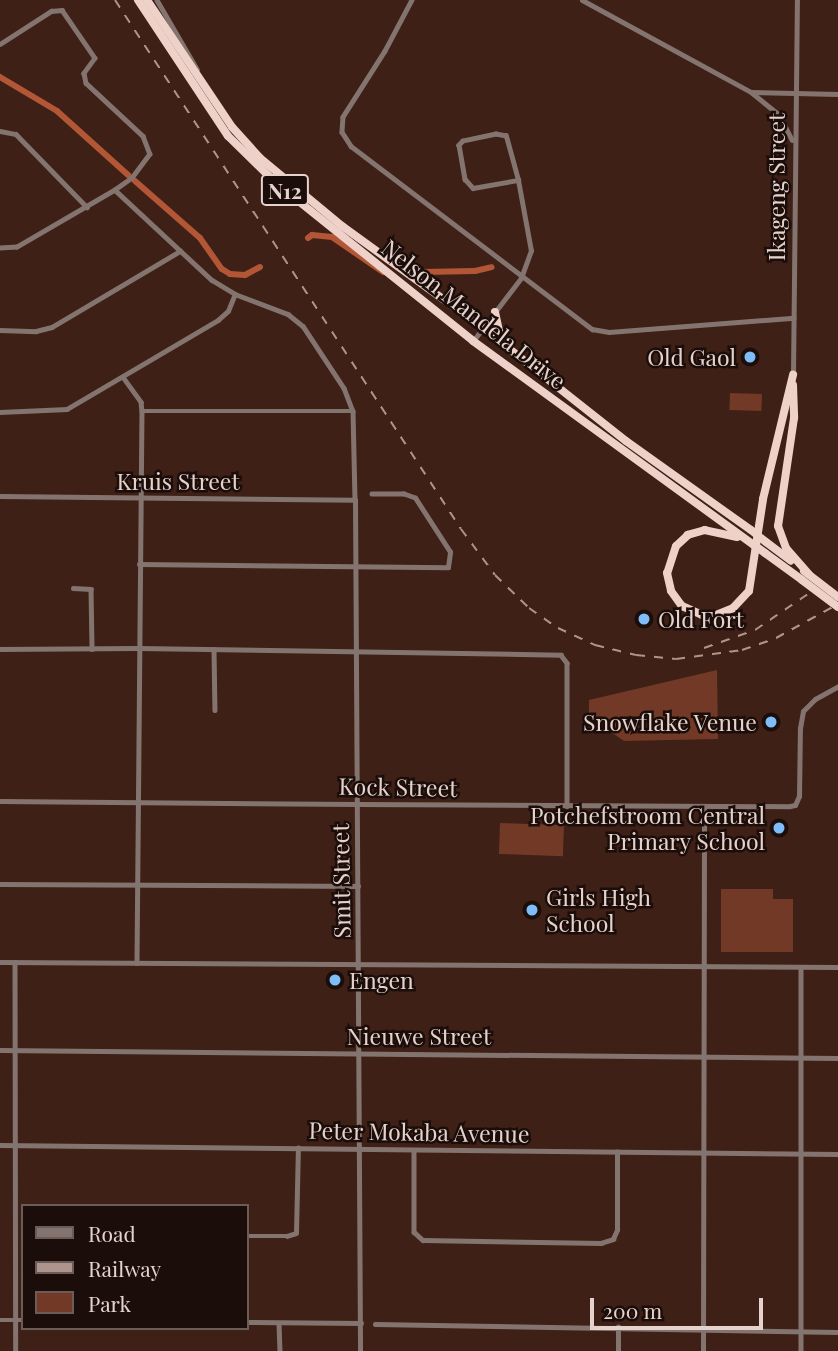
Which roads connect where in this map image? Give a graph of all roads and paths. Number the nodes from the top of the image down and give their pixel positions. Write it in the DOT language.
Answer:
graph roads {
  1 [pos="138,0"];
  2 [pos="147,0"];
  3 [pos="157,0"];
  4 [pos="412,0"];
  5 [pos="582,0"];
  6 [pos="797,0"];
  7 [pos="0,44"];
  8 [pos="751,92"];
  9 [pos="794,93"];
  10 [pos="838,94"];
  11 [pos="209,95"];
  12 [pos="0,131"];
  13 [pos="793,144"];
  14 [pos="518,180"];
  15 [pos="115,190"];
  16 [pos="87,207"];
  17 [pos="0,248"];
  18 [pos="180,251"];
  19 [pos="521,278"];
  20 [pos="235,294"];
  21 [pos="495,312"];
  22 [pos="793,317"];
  23 [pos="483,328"];
  24 [pos="0,330"];
  25 [pos="473,341"];
  26 [pos="503,344"];
  27 [pos="793,375"];
  28 [pos="123,377"];
  29 [pos="142,411"];
  30 [pos="353,411"];
  31 [pos="0,412"];
  32 [pos="372,494"];
  33 [pos="0,496"];
  34 [pos="141,499"];
  35 [pos="355,500"];
  36 [pos="751,544"];
  37 [pos="139,564"];
  38 [pos="355,568"];
  39 [pos="805,577"];
  40 [pos="73,588"];
  41 [pos="838,597"];
  42 [pos="838,607"];
  43 [pos="138,648"];
  44 [pos="0,649"];
  45 [pos="92,649"];
  46 [pos="214,649"];
  47 [pos="356,652"];
  48 [pos="838,686"];
  49 [pos="215,710"];
  50 [pos="136,800"];
  51 [pos="0,801"];
  52 [pos="357,804"];
  53 [pos="567,806"];
  54 [pos="704,807"];
  55 [pos="0,884"];
  56 [pos="138,886"];
  57 [pos="358,886"];
  58 [pos="0,962"];
  59 [pos="15,962"];
  60 [pos="137,963"];
  61 [pos="359,963"];
  62 [pos="704,966"];
  63 [pos="801,967"];
  64 [pos="838,967"];
  65 [pos="0,1050"];
  66 [pos="15,1051"];
  67 [pos="360,1053"];
  68 [pos="704,1056"];
  69 [pos="801,1057"];
  70 [pos="838,1058"];
  71 [pos="16,1145"];
  72 [pos="0,1146"];
  73 [pos="361,1148"];
  74 [pos="298,1149"];
  75 [pos="414,1150"];
  76 [pos="617,1152"];
  77 [pos="701,1153"];
  78 [pos="801,1154"];
  79 [pos="838,1154"];
  80 [pos="16,1235"];
  81 [pos="21,1235"];
  82 [pos="248,1236"];
  83 [pos="0,1320"];
  84 [pos="20,1320"];
  85 [pos="248,1322"];
  86 [pos="279,1323"];
  87 [pos="360,1324"];
  88 [pos="375,1324"];
  89 [pos="618,1327"];
  90 [pos="703,1329"];
  91 [pos="801,1332"];
  92 [pos="838,1332"];
  93 [pos="16,1351"];
  94 [pos="279,1351"];
  95 [pos="360,1351"];
  96 [pos="618,1351"];
  97 [pos="703,1351"];
  98 [pos="801,1351"];
  1 -- 25 [label="highway, Nelson Mandela Drive / N12"];
  2 -- 11 [label="highway, Nelson Mandela Drive / N12"];
  3 -- 11 [label="street"];
  4 -- 19 [label="street"];
  5 -- 8 [label="street"];
  6 -- 9 [label="street, Ikageng Street"];
  7 -- 15 [label="street"];
  8 -- 9 [label="street"];
  8 -- 13 [label="street"];
  9 -- 10 [label="street"];
  9 -- 13 [label="street, Ikageng Street"];
  11 -- 23 [label="highway, Nelson Mandela Drive / N12"];
  12 -- 16 [label="street"];
  13 -- 22 [label="street, Ikageng Street"];
  14 -- 14 [label="street"];
  14 -- 19 [label="street"];
  15 -- 16 [label="street"];
  15 -- 18 [label="street"];
  16 -- 17 [label="street"];
  18 -- 20 [label="street"];
  18 -- 24 [label="street"];
  19 -- 21 [label="street"];
  19 -- 22 [label="street"];
  20 -- 28 [label="street"];
  20 -- 30 [label="street"];
  21 -- 23 [label="street"];
  21 -- 26 [label="highway"];
  22 -- 27 [label="street, Ikageng Street"];
  23 -- 25 [label="street"];
  23 -- 26 [label="highway, Nelson Mandela Drive / N12"];
  25 -- 36 [label="highway, Nelson Mandela Drive / N12"];
  26 -- 39 [label="highway, Nelson Mandela Drive / N12, bridge"];
  27 -- 36 [label="highway"];
  27 -- 39 [label="highway"];
  28 -- 29 [label="street"];
  28 -- 31 [label="street"];
  29 -- 30 [label="street"];
  29 -- 34 [label="street"];
  30 -- 35 [label="street, Smit Street"];
  32 -- 38 [label="street"];
  33 -- 34 [label="street, Kruis Street"];
  34 -- 35 [label="street, Kruis Street"];
  34 -- 37 [label="street"];
  35 -- 38 [label="street, Smit Street"];
  36 -- 39 [label="highway, Nelson Mandela Drive / N12, bridge"];
  37 -- 38 [label="street"];
  37 -- 43 [label="street"];
  38 -- 47 [label="street, Smit Street"];
  39 -- 41 [label="highway, Nelson Mandela Drive / N12"];
  39 -- 42 [label="highway, Nelson Mandela Drive / N12, bridge"];
  40 -- 45 [label="street"];
  43 -- 45 [label="street"];
  43 -- 46 [label="street"];
  43 -- 50 [label="street"];
  44 -- 45 [label="street"];
  46 -- 47 [label="street"];
  46 -- 49 [label="street"];
  47 -- 52 [label="street, Smit Street"];
  47 -- 53 [label="street"];
  48 -- 54 [label="street, Kock Street"];
  50 -- 51 [label="street, Kock Street"];
  50 -- 52 [label="street, Kock Street"];
  50 -- 56 [label="street"];
  52 -- 53 [label="street, Kock Street"];
  52 -- 57 [label="street, Smit Street"];
  53 -- 54 [label="street, Kock Street"];
  54 -- 62 [label="street"];
  55 -- 56 [label="street"];
  56 -- 57 [label="street"];
  56 -- 60 [label="street"];
  57 -- 61 [label="street, Smit Street"];
  58 -- 59 [label="street"];
  59 -- 60 [label="street"];
  59 -- 66 [label="street"];
  60 -- 61 [label="street"];
  61 -- 62 [label="street"];
  61 -- 67 [label="street, Smit Street"];
  62 -- 63 [label="street"];
  62 -- 68 [label="street"];
  63 -- 64 [label="street"];
  63 -- 69 [label="street"];
  65 -- 66 [label="street, Nieuwe Street"];
  66 -- 67 [label="street, Nieuwe Street"];
  66 -- 71 [label="street"];
  67 -- 68 [label="street, Nieuwe Street"];
  67 -- 73 [label="street, Smit Street"];
  68 -- 69 [label="street, Nieuwe Street"];
  68 -- 77 [label="street"];
  69 -- 70 [label="street, Nieuwe Street"];
  69 -- 78 [label="street"];
  71 -- 72 [label="street, Peter Mokaba Avenue"];
  71 -- 74 [label="street, Peter Mokaba Avenue"];
  71 -- 80 [label="street"];
  73 -- 74 [label="street, Peter Mokaba Avenue"];
  73 -- 75 [label="street, Peter Mokaba Avenue"];
  73 -- 87 [label="street, Smit Street"];
  74 -- 82 [label="street"];
  75 -- 76 [label="street, Peter Mokaba Avenue"];
  75 -- 76 [label="street"];
  76 -- 77 [label="street, Peter Mokaba Avenue"];
  77 -- 78 [label="street, Peter Mokaba Avenue"];
  77 -- 90 [label="street"];
  78 -- 79 [label="street, Peter Mokaba Avenue"];
  78 -- 91 [label="street"];
  80 -- 81 [label="street"];
  80 -- 84 [label="street"];
  83 -- 84 [label="street"];
  84 -- 93 [label="street"];
  85 -- 86 [label="street"];
  86 -- 87 [label="street"];
  86 -- 94 [label="street"];
  87 -- 95 [label="street, Smit Street"];
  88 -- 89 [label="street"];
  89 -- 90 [label="street"];
  89 -- 96 [label="street"];
  90 -- 91 [label="street"];
  90 -- 97 [label="street"];
  91 -- 92 [label="street"];
  91 -- 98 [label="street"];
}
